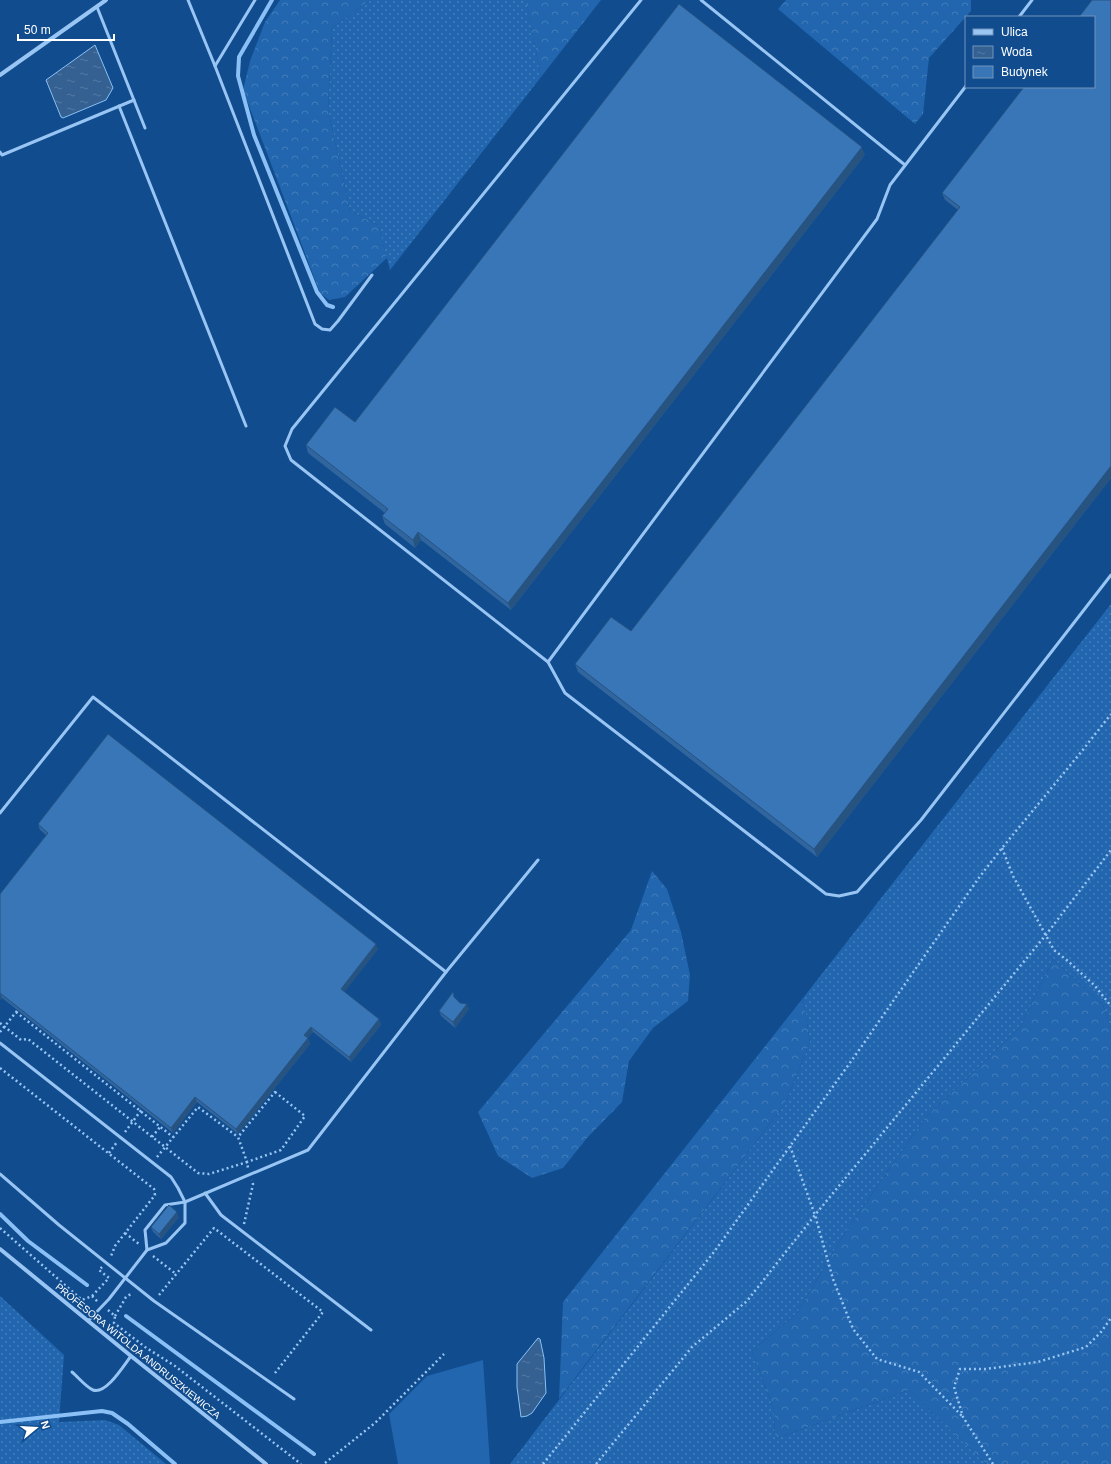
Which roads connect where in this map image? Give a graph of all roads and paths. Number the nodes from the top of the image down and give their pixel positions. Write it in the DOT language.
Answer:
graph roads {
  1 [pos="106,0"];
  2 [pos="188,0"];
  3 [pos="255,0"];
  4 [pos="641,0"];
  5 [pos="701,0"];
  6 [pos="1032,0"];
  7 [pos="97,7"];
  8 [pos="1020,16"];
  9 [pos="215,66"];
  10 [pos="0,75"];
  11 [pos="965,87"];
  12 [pos="134,100"];
  13 [pos="119,106"];
  14 [pos="145,128"];
  15 [pos="0,152"];
  16 [pos="905,165"];
  17 [pos="372,275"];
  18 [pos="246,426"];
  19 [pos="1111,575"];
  20 [pos="548,662"];
  21 [pos="1111,714"];
  22 [pos="0,813"];
  23 [pos="1002,848"];
  24 [pos="1111,850"];
  25 [pos="538,860"];
  26 [pos="1045,936"];
  27 [pos="446,972"];
  28 [pos="1111,1006"];
  29 [pos="0,1023"];
  30 [pos="4,1027"];
  31 [pos="0,1032"];
  32 [pos="0,1043"];
  33 [pos="0,1068"];
  34 [pos="160,1126"];
  35 [pos="152,1137"];
  36 [pos="173,1137"];
  37 [pos="238,1137"];
  38 [pos="790,1146"];
  39 [pos="165,1147"];
  40 [pos="153,1162"];
  41 [pos="246,1162"];
  42 [pos="0,1174"];
  43 [pos="250,1174"];
  44 [pos="205,1193"];
  45 [pos="185,1202"];
  46 [pos="815,1215"];
  47 [pos="0,1228"];
  48 [pos="243,1232"];
  49 [pos="0,1249"];
  50 [pos="147,1250"];
  51 [pos="106,1262"];
  52 [pos="125,1278"];
  53 [pos="92,1296"];
  54 [pos="137,1298"];
  55 [pos="154,1300"];
  56 [pos="103,1306"];
  57 [pos="114,1316"];
  58 [pos="1111,1318"];
  59 [pos="88,1321"];
  60 [pos="371,1330"];
  61 [pos="444,1354"];
  62 [pos="131,1356"];
  63 [pos="72,1372"];
  64 [pos="275,1373"];
  65 [pos="294,1399"];
  66 [pos="963,1417"];
  67 [pos="325,1463"];
  68 [pos="266,1464"];
  69 [pos="301,1464"];
  70 [pos="542,1464"];
  71 [pos="596,1464"];
  72 [pos="993,1464"];
  1 -- 7 [label="street"];
  2 -- 9 [label="lane"];
  3 -- 9 [label="lane"];
  4 -- 20 [label="lane"];
  5 -- 16 [label="lane"];
  6 -- 8 [label="lane"];
  7 -- 10 [label="street"];
  7 -- 12 [label="lane"];
  9 -- 17 [label="lane"];
  11 -- 16 [label="lane"];
  12 -- 13 [label="lane"];
  12 -- 14 [label="lane"];
  13 -- 15 [label="lane"];
  13 -- 18 [label="lane"];
  16 -- 20 [label="lane"];
  19 -- 20 [label="lane"];
  21 -- 23 [label="path"];
  22 -- 27 [label="lane"];
  23 -- 26 [label="path"];
  23 -- 38 [label="path"];
  24 -- 26 [label="path"];
  25 -- 27 [label="lane"];
  26 -- 28 [label="path"];
  26 -- 46 [label="path"];
  27 -- 43 [label="lane"];
  29 -- 30 [label="path"];
  30 -- 31 [label="path"];
  30 -- 34 [label="path"];
  30 -- 35 [label="path"];
  32 -- 40 [label="lane"];
  33 -- 51 [label="path"];
  34 -- 35 [label="path"];
  34 -- 36 [label="path"];
  35 -- 39 [label="path"];
  36 -- 37 [label="path"];
  36 -- 39 [label="path"];
  37 -- 41 [label="path"];
  37 -- 41 [label="path"];
  38 -- 46 [label="path"];
  38 -- 70 [label="path"];
  39 -- 40 [label="path"];
  39 -- 41 [label="path"];
  40 -- 45 [label="lane"];
  41 -- 43 [label="path"];
  42 -- 51 [label="lane"];
  43 -- 44 [label="lane"];
  43 -- 48 [label="path"];
  44 -- 45 [label="lane"];
  44 -- 48 [label="lane"];
  45 -- 50 [label="lane"];
  45 -- 50 [label="lane"];
  46 -- 66 [label="path"];
  46 -- 71 [label="path"];
  47 -- 53 [label="path"];
  48 -- 60 [label="lane"];
  49 -- 59 [label="street, PROFESORA WITOLDA ANDRUSZKIEWICZA"];
  50 -- 52 [label="lane"];
  51 -- 52 [label="lane"];
  51 -- 53 [label="path"];
  52 -- 55 [label="lane"];
  52 -- 56 [label="lane"];
  53 -- 56 [label="path"];
  54 -- 57 [label="path"];
  55 -- 64 [label="path"];
  55 -- 65 [label="lane"];
  56 -- 57 [label="path"];
  56 -- 59 [label="lane"];
  57 -- 69 [label="path"];
  58 -- 66 [label="path"];
  59 -- 62 [label="street, PROFESORA WITOLDA ANDRUSZKIEWICZA"];
  61 -- 67 [label="path"];
  62 -- 63 [label="lane"];
  62 -- 68 [label="street, PROFESORA WITOLDA ANDRUSZKIEWICZA"];
  66 -- 72 [label="path"];
}
